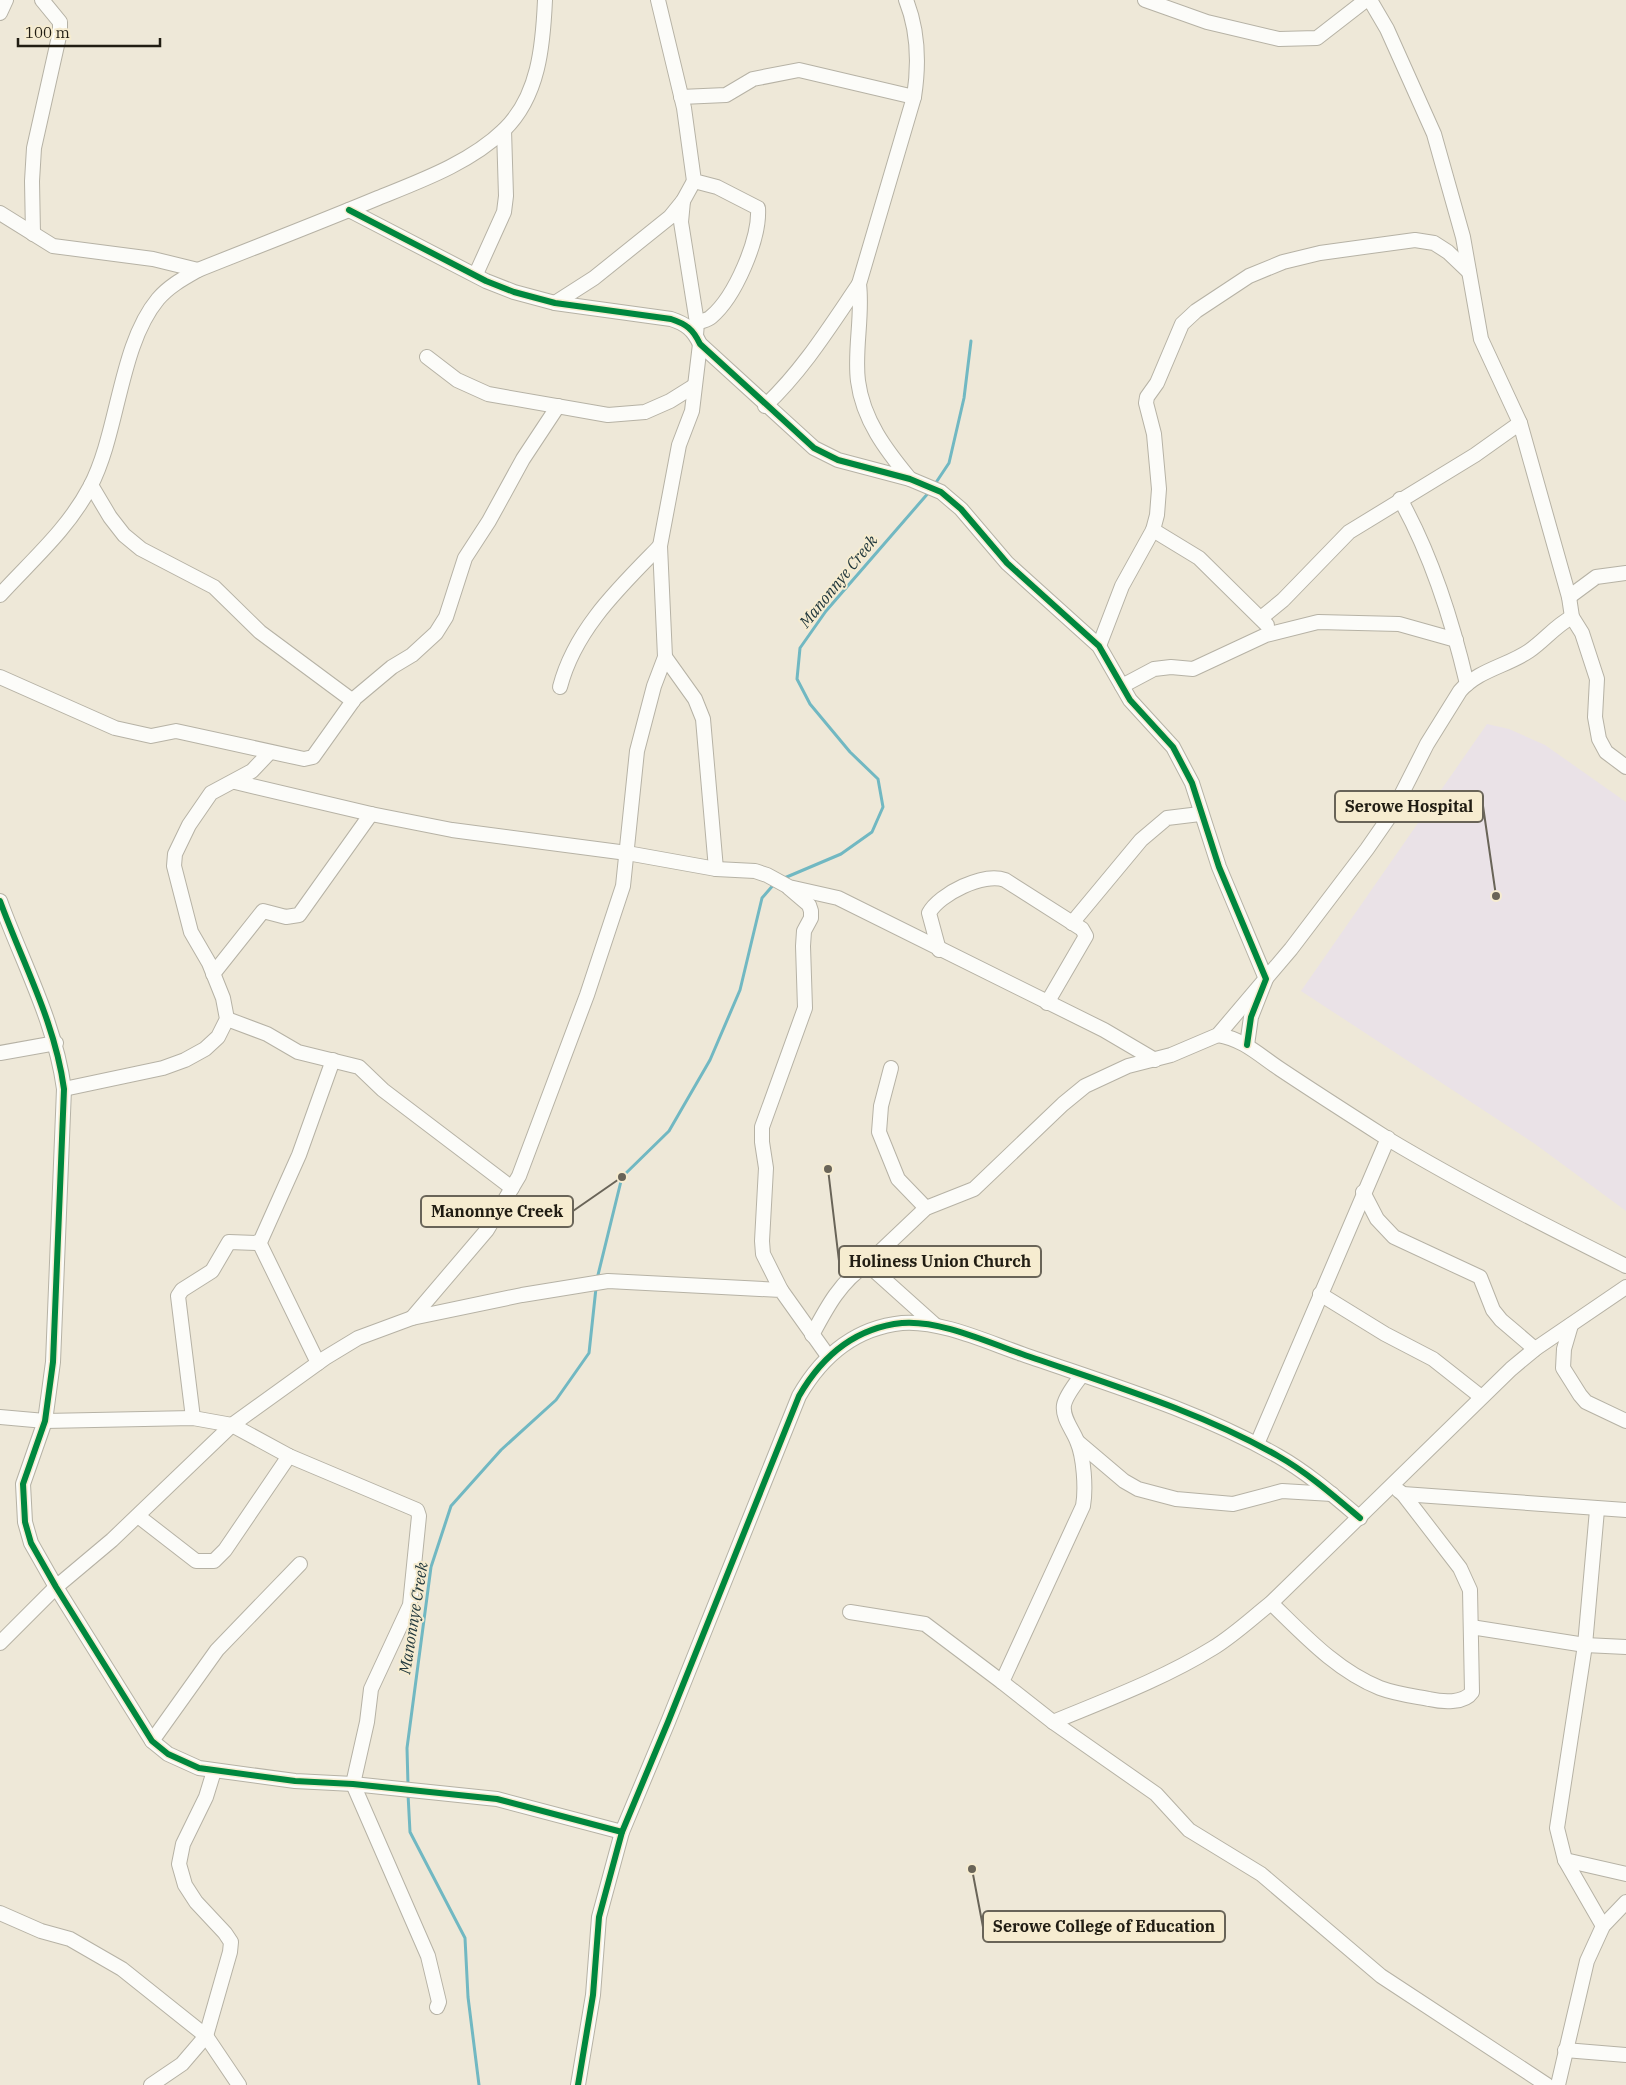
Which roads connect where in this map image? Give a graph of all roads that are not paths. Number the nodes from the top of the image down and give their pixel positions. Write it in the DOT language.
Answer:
graph roads {
  1 [pos="6,0"];
  2 [pos="42,0"];
  3 [pos="545,0"];
  4 [pos="658,0"];
  5 [pos="906,0"];
  6 [pos="1145,0"];
  7 [pos="1366,0"];
  8 [pos="1370,0"];
  9 [pos="0,13"];
  10 [pos="682,97"];
  11 [pos="914,97"];
  12 [pos="504,130"];
  13 [pos="694,181"];
  14 [pos="683,201"];
  15 [pos="349,210"];
  16 [pos="0,213"];
  17 [pos="33,234"];
  18 [pos="198,270"];
  19 [pos="1469,272"];
  20 [pos="476,274"];
  21 [pos="859,284"];
  22 [pos="555,303"];
  23 [pos="697,334"];
  24 [pos="427,357"];
  25 [pos="694,386"];
  26 [pos="558,406"];
  27 [pos="765,406"];
  28 [pos="1520,423"];
  29 [pos="910,479"];
  30 [pos="91,485"];
  31 [pos="1400,499"];
  32 [pos="1153,530"];
  33 [pos="660,546"];
  34 [pos="1626,573"];
  35 [pos="0,595"];
  36 [pos="1569,597"];
  37 [pos="1572,617"];
  38 [pos="1261,618"];
  39 [pos="1274,633"];
  40 [pos="1456,640"];
  41 [pos="1099,646"];
  42 [pos="665,657"];
  43 [pos="0,677"];
  44 [pos="1466,684"];
  45 [pos="1122,686"];
  46 [pos="560,687"];
  47 [pos="353,700"];
  48 [pos="270,752"];
  49 [pos="1626,767"];
  50 [pos="235,782"];
  51 [pos="371,814"];
  52 [pos="1200,814"];
  53 [pos="627,853"];
  54 [pos="716,869"];
  55 [pos="788,887"];
  56 [pos="0,900"];
  57 [pos="1072,923"];
  58 [pos="939,950"];
  59 [pos="213,974"];
  60 [pos="1266,979"];
  61 [pos="1047,1002"];
  62 [pos="227,1019"];
  63 [pos="1218,1035"];
  64 [pos="56,1043"];
  65 [pos="1247,1045"];
  66 [pos="0,1053"];
  67 [pos="333,1060"];
  68 [pos="1155,1060"];
  69 [pos="891,1068"];
  70 [pos="64,1089"];
  71 [pos="1388,1138"];
  72 [pos="512,1188"];
  73 [pos="1363,1192"];
  74 [pos="926,1208"];
  75 [pos="259,1242"];
  76 [pos="867,1264"];
  77 [pos="1626,1266"];
  78 [pos="1626,1286"];
  79 [pos="781,1290"];
  80 [pos="1320,1294"];
  81 [pos="412,1318"];
  82 [pos="934,1325"];
  83 [pos="1571,1325"];
  84 [pos="812,1335"];
  85 [pos="1535,1349"];
  86 [pos="828,1356"];
  87 [pos="318,1362"];
  88 [pos="1082,1375"];
  89 [pos="1480,1396"];
  90 [pos="0,1417"];
  91 [pos="193,1418"];
  92 [pos="45,1420"];
  93 [pos="1626,1421"];
  94 [pos="232,1425"];
  95 [pos="1078,1442"];
  96 [pos="1257,1444"];
  97 [pos="289,1456"];
  98 [pos="1398,1490"];
  99 [pos="1332,1494"];
  100 [pos="1597,1510"];
  101 [pos="1626,1510"];
  102 [pos="138,1516"];
  103 [pos="1360,1518"];
  104 [pos="300,1564"];
  105 [pos="56,1587"];
  106 [pos="1271,1603"];
  107 [pos="850,1612"];
  108 [pos="1472,1627"];
  109 [pos="0,1643"];
  110 [pos="1585,1645"];
  111 [pos="1626,1647"];
  112 [pos="1002,1682"];
  113 [pos="1053,1722"];
  114 [pos="152,1740"];
  115 [pos="214,1771"];
  116 [pos="353,1784"];
  117 [pos="622,1832"];
  118 [pos="1565,1860"];
  119 [pos="1626,1874"];
  120 [pos="1626,1902"];
  121 [pos="0,1913"];
  122 [pos="1602,1926"];
  123 [pos="437,2007"];
  124 [pos="206,2036"];
  125 [pos="1565,2050"];
  126 [pos="1626,2055"];
  127 [pos="151,2085"];
  128 [pos="239,2085"];
  129 [pos="578,2085"];
  130 [pos="1547,2085"];
  131 [pos="1558,2085"];
  1 -- 9 [label="street"];
  2 -- 17 [label="street"];
  3 -- 12 [label="street"];
  4 -- 10 [label="street"];
  5 -- 11 [label="street"];
  6 -- 7 [label="street"];
  8 -- 19 [label="street"];
  10 -- 11 [label="street"];
  10 -- 13 [label="street"];
  11 -- 21 [label="street"];
  12 -- 15 [label="street"];
  12 -- 20 [label="street"];
  13 -- 14 [label="street"];
  13 -- 23 [label="street"];
  14 -- 22 [label="street"];
  14 -- 23 [label="street"];
  15 -- 18 [label="street"];
  15 -- 20 [label="street"];
  16 -- 17 [label="street"];
  17 -- 18 [label="street"];
  18 -- 30 [label="street"];
  19 -- 28 [label="street"];
  19 -- 32 [label="street"];
  20 -- 22 [label="street"];
  21 -- 27 [label="street"];
  21 -- 29 [label="street"];
  22 -- 23 [label="street"];
  23 -- 25 [label="street"];
  23 -- 27 [label="street"];
  24 -- 26 [label="street"];
  25 -- 26 [label="street"];
  25 -- 33 [label="street"];
  26 -- 47 [label="street"];
  27 -- 29 [label="street"];
  28 -- 31 [label="street"];
  28 -- 36 [label="street"];
  29 -- 41 [label="street"];
  30 -- 35 [label="street"];
  30 -- 47 [label="street"];
  31 -- 38 [label="street"];
  31 -- 40 [label="street"];
  32 -- 38 [label="street"];
  32 -- 41 [label="street"];
  33 -- 42 [label="street"];
  33 -- 46 [label="street"];
  34 -- 36 [label="street"];
  36 -- 37 [label="street"];
  37 -- 44 [label="street"];
  37 -- 49 [label="street"];
  38 -- 39 [label="street"];
  39 -- 40 [label="street"];
  39 -- 45 [label="street"];
  40 -- 44 [label="street"];
  41 -- 45 [label="street"];
  42 -- 53 [label="street"];
  42 -- 54 [label="street"];
  43 -- 48 [label="street"];
  44 -- 60 [label="street"];
  45 -- 52 [label="street"];
  47 -- 48 [label="street"];
  48 -- 50 [label="street"];
  50 -- 51 [label="street"];
  50 -- 59 [label="street"];
  51 -- 53 [label="street"];
  51 -- 59 [label="street"];
  52 -- 57 [label="street"];
  52 -- 60 [label="street"];
  53 -- 54 [label="street"];
  53 -- 72 [label="street"];
  54 -- 55 [label="street"];
  55 -- 58 [label="street"];
  55 -- 79 [label="street"];
  56 -- 64 [label="street"];
  57 -- 58 [label="street"];
  57 -- 61 [label="street"];
  58 -- 61 [label="street"];
  59 -- 62 [label="street"];
  60 -- 63 [label="street"];
  60 -- 65 [label="street"];
  61 -- 68 [label="street"];
  62 -- 67 [label="street"];
  62 -- 70 [label="street"];
  63 -- 65 [label="street"];
  63 -- 68 [label="street"];
  64 -- 66 [label="street"];
  64 -- 70 [label="street"];
  65 -- 71 [label="street"];
  67 -- 72 [label="street"];
  67 -- 75 [label="street"];
  68 -- 74 [label="street"];
  69 -- 74 [label="street"];
  70 -- 92 [label="street"];
  71 -- 73 [label="street"];
  71 -- 77 [label="street"];
  72 -- 81 [label="street"];
  73 -- 80 [label="street"];
  73 -- 85 [label="street"];
  74 -- 76 [label="street"];
  75 -- 87 [label="street"];
  75 -- 91 [label="street"];
  76 -- 82 [label="street"];
  76 -- 84 [label="street"];
  78 -- 83 [label="street"];
  79 -- 81 [label="street"];
  79 -- 84 [label="street"];
  80 -- 89 [label="street"];
  80 -- 96 [label="street"];
  81 -- 87 [label="street"];
  82 -- 86 [label="street"];
  82 -- 88 [label="street"];
  83 -- 85 [label="street"];
  83 -- 93 [label="street"];
  84 -- 86 [label="street"];
  85 -- 89 [label="street"];
  86 -- 117 [label="street"];
  87 -- 94 [label="street"];
  88 -- 95 [label="street"];
  88 -- 96 [label="street"];
  89 -- 98 [label="street"];
  90 -- 92 [label="street"];
  91 -- 92 [label="street"];
  91 -- 94 [label="street"];
  92 -- 105 [label="street"];
  94 -- 97 [label="street"];
  94 -- 102 [label="street"];
  95 -- 99 [label="street"];
  95 -- 112 [label="street"];
  96 -- 99 [label="street"];
  97 -- 102 [label="street"];
  97 -- 116 [label="street"];
  98 -- 100 [label="street"];
  98 -- 103 [label="street"];
  98 -- 108 [label="street"];
  99 -- 103 [label="street"];
  100 -- 101 [label="street"];
  100 -- 110 [label="street"];
  102 -- 105 [label="street"];
  103 -- 106 [label="street"];
  104 -- 114 [label="street"];
  105 -- 109 [label="street"];
  105 -- 114 [label="street"];
  106 -- 108 [label="street"];
  106 -- 113 [label="street"];
  107 -- 112 [label="street"];
  108 -- 110 [label="street"];
  110 -- 111 [label="street"];
  110 -- 118 [label="street"];
  112 -- 113 [label="street"];
  113 -- 130 [label="street"];
  114 -- 115 [label="street"];
  115 -- 116 [label="street"];
  115 -- 124 [label="street"];
  116 -- 117 [label="street"];
  116 -- 123 [label="street"];
  117 -- 129 [label="street"];
  118 -- 119 [label="street"];
  118 -- 122 [label="street"];
  120 -- 122 [label="street"];
  121 -- 124 [label="street"];
  122 -- 125 [label="street"];
  124 -- 127 [label="street"];
  124 -- 128 [label="street"];
  125 -- 126 [label="street"];
  125 -- 131 [label="street"];
}
